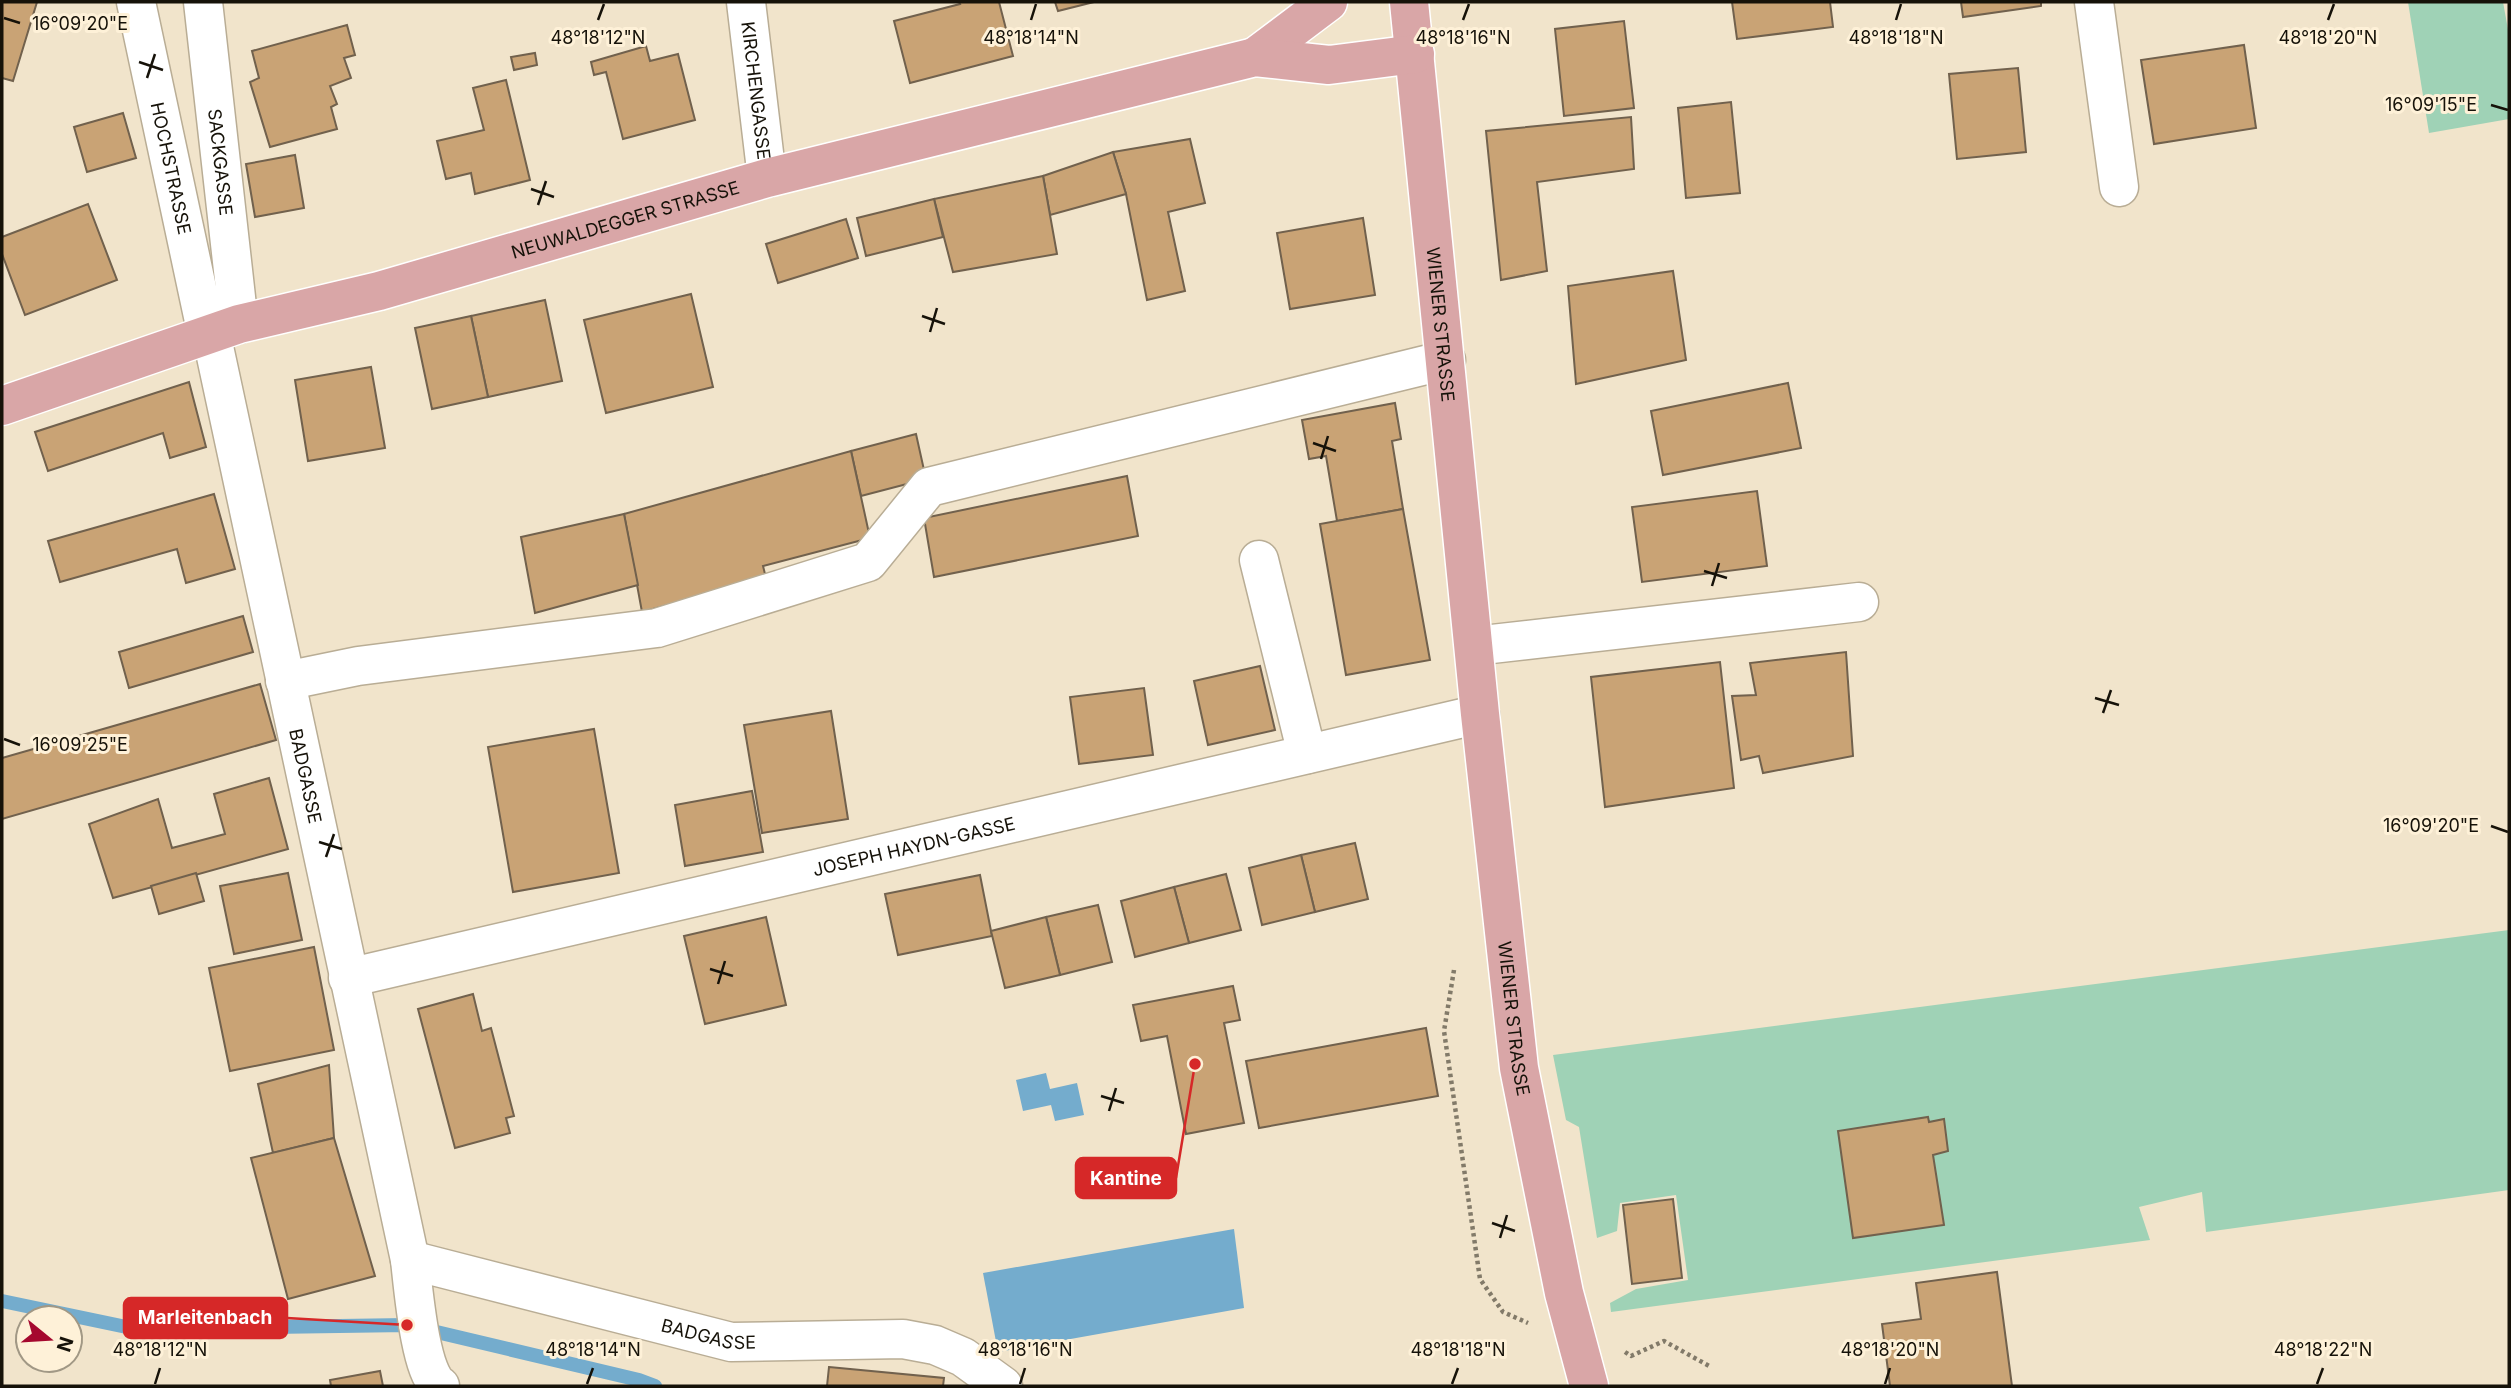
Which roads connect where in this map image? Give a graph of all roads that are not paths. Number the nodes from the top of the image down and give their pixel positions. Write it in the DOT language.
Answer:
graph roads {
  1 [pos="136,2"];
  2 [pos="204,2"];
  3 [pos="746,2"];
  4 [pos="1328,2"];
  5 [pos="1409,2"];
  6 [pos="2094,2"];
  7 [pos="1415,54"];
  8 [pos="1255,57"];
  9 [pos="767,178"];
  10 [pos="2119,187"];
  11 [pos="219,331"];
  12 [pos="1446,360"];
  13 [pos="2,406"];
  14 [pos="1259,560"];
  15 [pos="1859,602"];
  16 [pos="1474,646"];
  17 [pos="285,681"];
  18 [pos="1480,714"];
  19 [pos="1307,754"];
  20 [pos="348,978"];
  21 [pos="410,1260"];
  22 [pos="430,1379"];
  23 [pos="1003,1386"];
  24 [pos="1589,1386"];
  1 -- 11 [label="street, HOCHSTRASSE"];
  2 -- 11 [label="street, SACKGASSE"];
  3 -- 9 [label="street, KIRCHENGASSE"];
  4 -- 8 [label="main road, NEUWALDEGGER STRASSE"];
  5 -- 7 [label="main road, WIENER STRASSE"];
  6 -- 10 [label="street"];
  7 -- 8 [label="main road, NEUWALDEGGER STRASSE"];
  7 -- 12 [label="main road, WIENER STRASSE"];
  8 -- 9 [label="main road, NEUWALDEGGER STRASSE"];
  9 -- 11 [label="main road, NEUWALDEGGER STRASSE"];
  11 -- 13 [label="main road, NEUWALDEGGER STRASSE"];
  11 -- 17 [label="street, BADGASSE"];
  12 -- 16 [label="main road, WIENER STRASSE"];
  12 -- 17 [label="street"];
  14 -- 19 [label="street"];
  15 -- 16 [label="street"];
  16 -- 18 [label="main road, WIENER STRASSE"];
  17 -- 20 [label="street, BADGASSE"];
  18 -- 19 [label="street, JOSEPH HAYDN-GASSE"];
  18 -- 24 [label="main road, WIENER STRASSE"];
  19 -- 20 [label="street, JOSEPH HAYDN-GASSE"];
  20 -- 21 [label="street, BADGASSE"];
  21 -- 22 [label="street, BADGASSE"];
  21 -- 23 [label="street, BADGASSE"];
}
